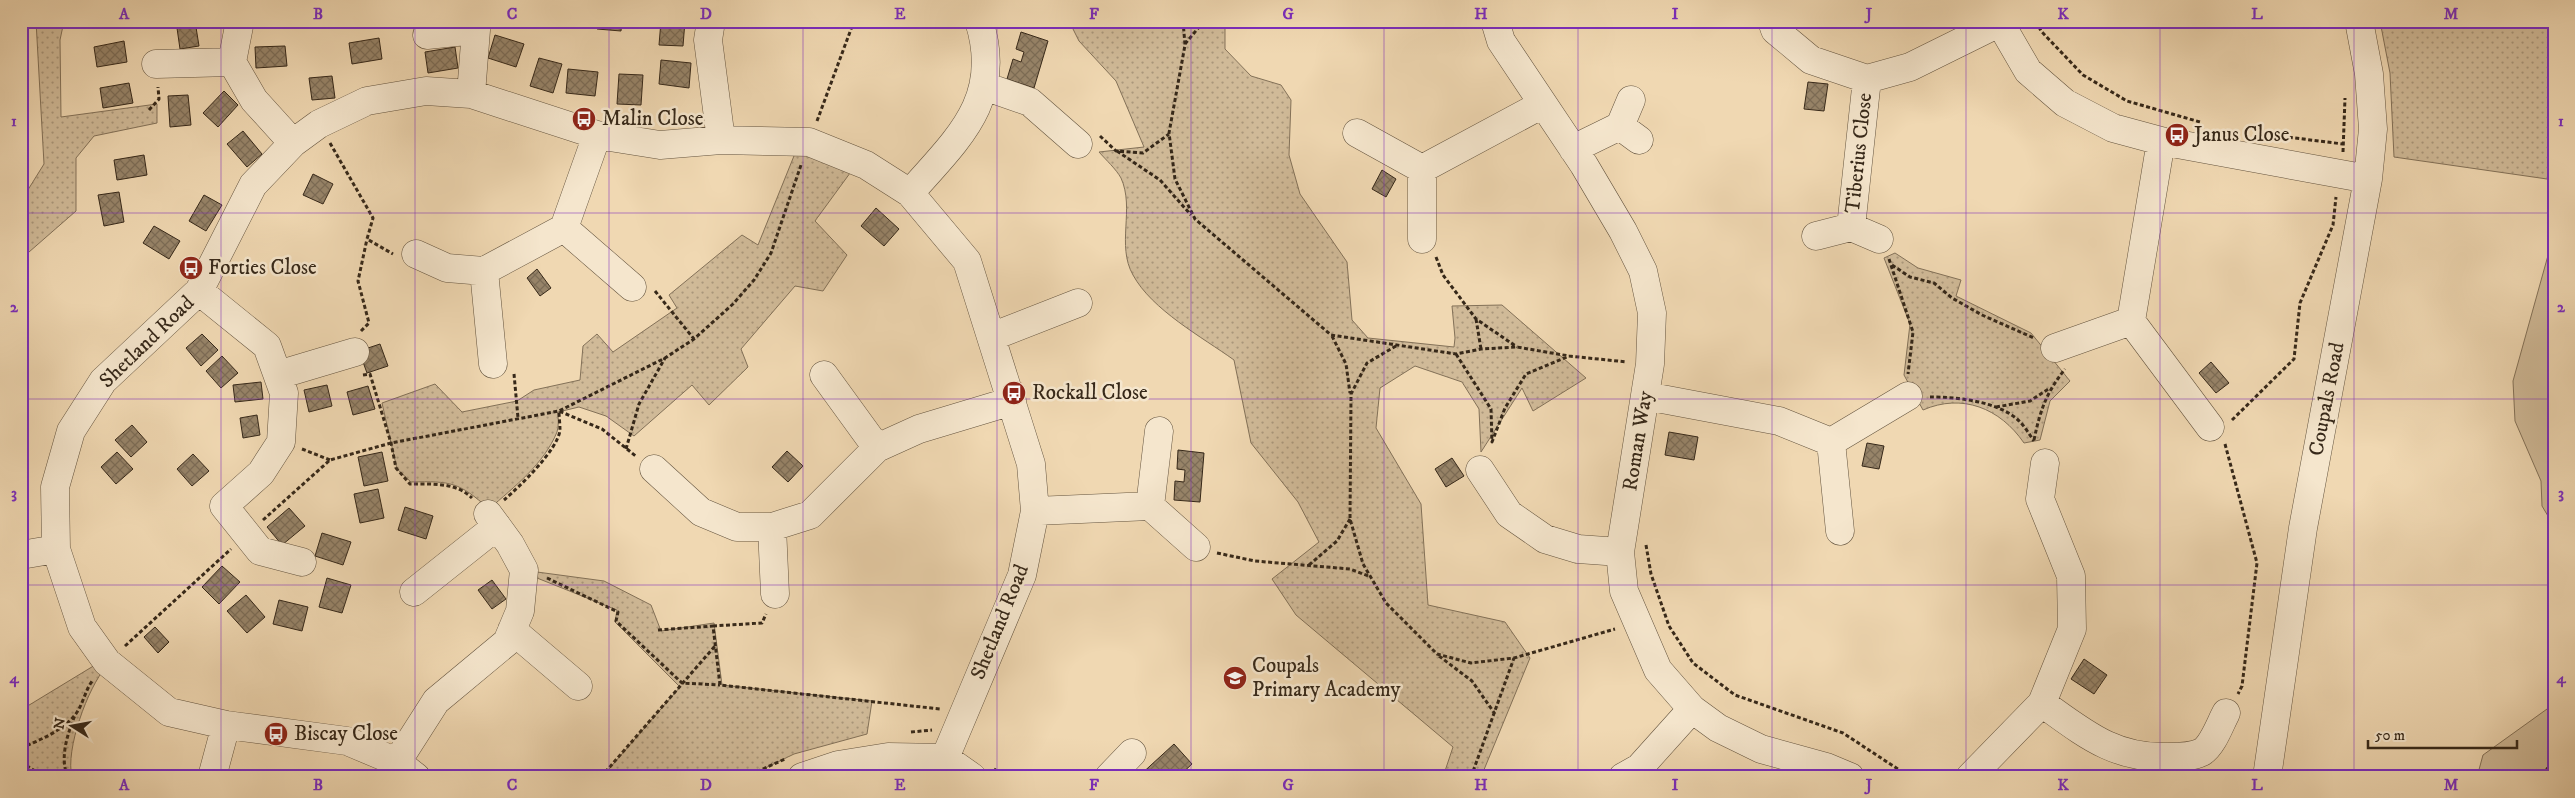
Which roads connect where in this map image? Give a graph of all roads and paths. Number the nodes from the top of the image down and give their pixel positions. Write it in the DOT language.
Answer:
graph roads {
  1 [pos="240,21"];
  2 [pos="711,21"];
  3 [pos="854,21"];
  4 [pos="979,21"];
  5 [pos="1183,21"];
  6 [pos="1204,21"];
  7 [pos="1495,21"];
  8 [pos="1772,21"];
  9 [pos="2036,21"];
  10 [pos="2359,21"];
  11 [pos="1999,22"];
  12 [pos="427,35"];
  13 [pos="1185,45"];
  14 [pos="232,62"];
  15 [pos="156,64"];
  16 [pos="1867,79"];
  17 [pos="984,86"];
  18 [pos="471,94"];
  19 [pos="1631,100"];
  20 [pos="1543,104"];
  21 [pos="2202,122"];
  22 [pos="319,124"];
  23 [pos="1169,133"];
  24 [pos="1357,133"];
  25 [pos="2255,133"];
  26 [pos="596,135"];
  27 [pos="721,140"];
  28 [pos="2161,141"];
  29 [pos="809,142"];
  30 [pos="293,143"];
  31 [pos="1078,144"];
  32 [pos="2343,144"];
  33 [pos="1573,149"];
  34 [pos="1116,151"];
  35 [pos="1422,169"];
  36 [pos="2339,173"];
  37 [pos="2368,179"];
  38 [pos="910,193"];
  39 [pos="1195,220"];
  40 [pos="1851,227"];
  41 [pos="564,228"];
  42 [pos="1816,236"];
  43 [pos="367,239"];
  44 [pos="1422,239"];
  45 [pos="1879,239"];
  46 [pos="416,254"];
  47 [pos="1892,265"];
  48 [pos="484,271"];
  49 [pos="632,287"];
  50 [pos="199,291"];
  51 [pos="2554,292"];
  52 [pos="2554,299"];
  53 [pos="1078,303"];
  54 [pos="1476,319"];
  55 [pos="2131,321"];
  56 [pos="1331,335"];
  57 [pos="991,337"];
  58 [pos="694,339"];
  59 [pos="1396,346"];
  60 [pos="2061,346"];
  61 [pos="1517,347"];
  62 [pos="1481,349"];
  63 [pos="355,352"];
  64 [pos="1456,354"];
  65 [pos="1569,356"];
  66 [pos="665,358"];
  67 [pos="493,364"];
  68 [pos="1650,364"];
  69 [pos="278,375"];
  70 [pos="824,375"];
  71 [pos="2050,388"];
  72 [pos="1350,394"];
  73 [pos="1646,396"];
  74 [pos="1908,396"];
  75 [pos="1012,401"];
  76 [pos="1995,407"];
  77 [pos="559,411"];
  78 [pos="518,418"];
  79 [pos="2221,430"];
  80 [pos="1159,431"];
  81 [pos="281,442"];
  82 [pos="1831,442"];
  83 [pos="391,444"];
  84 [pos="877,448"];
  85 [pos="626,449"];
  86 [pos="2039,452"];
  87 [pos="330,460"];
  88 [pos="654,469"];
  89 [pos="1480,470"];
  90 [pos="1150,506"];
  91 [pos="1035,511"];
  92 [pos="1350,518"];
  93 [pos="493,520"];
  94 [pos="772,527"];
  95 [pos="1840,531"];
  96 [pos="245,536"];
  97 [pos="1645,539"];
  98 [pos="1196,548"];
  99 [pos="56,549"];
  100 [pos="1620,552"];
  101 [pos="21,554"];
  102 [pos="302,562"];
  103 [pos="1308,565"];
  104 [pos="524,570"];
  105 [pos="1371,578"];
  106 [pos="414,592"];
  107 [pos="775,594"];
  108 [pos="1637,623"];
  109 [pos="712,626"];
  110 [pos="512,630"];
  111 [pos="658,630"];
  112 [pos="715,646"];
  113 [pos="1437,654"];
  114 [pos="1514,658"];
  115 [pos="107,662"];
  116 [pos="682,683"];
  117 [pos="720,685"];
  118 [pos="578,686"];
  119 [pos="2042,703"];
  120 [pos="2231,704"];
  121 [pos="1692,709"];
  122 [pos="948,710"];
  123 [pos="1495,714"];
  124 [pos="75,715"];
  125 [pos="226,725"];
  126 [pos="21,748"];
  127 [pos="1132,753"];
  128 [pos="2554,755"];
  129 [pos="945,758"];
  130 [pos="21,762"];
  131 [pos="795,767"];
  132 [pos="407,769"];
  133 [pos="44,777"];
  134 [pos="68,777"];
  135 [pos="212,777"];
  136 [pos="601,777"];
  137 [pos="745,777"];
  138 [pos="972,777"];
  139 [pos="1109,777"];
  140 [pos="1471,777"];
  141 [pos="1623,777"];
  142 [pos="1850,777"];
  143 [pos="1910,777"];
  144 [pos="1970,777"];
  145 [pos="2267,777"];
  146 [pos="2543,777"];
  1 -- 14 [label="street"];
  2 -- 27 [label="street"];
  3 -- 29 [label="path"];
  4 -- 17 [label="street"];
  5 -- 13 [label="path"];
  6 -- 13 [label="path"];
  7 -- 20 [label="street, Roman Way"];
  8 -- 16 [label="street, Tiberius Close"];
  9 -- 21 [label="path"];
  10 -- 37 [label="street, Coupals Road"];
  11 -- 16 [label="street, Tiberius Close"];
  11 -- 28 [label="street"];
  12 -- 18 [label="street"];
  13 -- 23 [label="path"];
  14 -- 15 [label="street"];
  14 -- 30 [label="street"];
  16 -- 40 [label="street, Tiberius Close"];
  17 -- 31 [label="street"];
  17 -- 38 [label="street"];
  18 -- 22 [label="street, Shetland Road"];
  18 -- 26 [label="street, Shetland Road"];
  19 -- 33 [label="street"];
  20 -- 33 [label="street, Roman Way"];
  20 -- 35 [label="street"];
  22 -- 30 [label="street, Shetland Road"];
  22 -- 43 [label="path"];
  23 -- 34 [label="path"];
  23 -- 39 [label="path"];
  24 -- 35 [label="street"];
  25 -- 32 [label="path"];
  26 -- 27 [label="street, Shetland Road"];
  26 -- 41 [label="street"];
  27 -- 29 [label="street, Shetland Road"];
  28 -- 36 [label="street"];
  28 -- 55 [label="street"];
  29 -- 38 [label="street, Shetland Road"];
  29 -- 58 [label="path"];
  30 -- 50 [label="street, Shetland Road"];
  31 -- 34 [label="path"];
  33 -- 68 [label="street, Roman Way"];
  34 -- 39 [label="path"];
  35 -- 44 [label="street"];
  36 -- 37 [label="street"];
  36 -- 79 [label="path"];
  37 -- 145 [label="street, Coupals Road"];
  38 -- 57 [label="street, Shetland Road"];
  39 -- 56 [label="path"];
  40 -- 42 [label="street"];
  40 -- 45 [label="street"];
  41 -- 48 [label="street"];
  41 -- 49 [label="street"];
  43 -- 46 [label="path"];
  43 -- 63 [label="path"];
  44 -- 54 [label="path"];
  45 -- 47 [label="path"];
  46 -- 48 [label="street"];
  47 -- 60 [label="path"];
  47 -- 74 [label="path"];
  48 -- 67 [label="street"];
  49 -- 58 [label="path"];
  50 -- 69 [label="street"];
  50 -- 99 [label="street, Shetland Road"];
  51 -- 52 [label="path"];
  53 -- 57 [label="street"];
  54 -- 61 [label="path"];
  54 -- 62 [label="path"];
  55 -- 60 [label="street"];
  55 -- 79 [label="street"];
  56 -- 59 [label="path"];
  56 -- 72 [label="path"];
  57 -- 75 [label="street, Shetland Road"];
  58 -- 66 [label="path"];
  59 -- 64 [label="path"];
  59 -- 72 [label="path"];
  60 -- 71 [label="path"];
  61 -- 62 [label="path"];
  61 -- 65 [label="path"];
  62 -- 64 [label="path"];
  63 -- 69 [label="street"];
  63 -- 83 [label="path"];
  64 -- 65 [label="path"];
  65 -- 68 [label="path"];
  66 -- 77 [label="path"];
  66 -- 85 [label="path"];
  67 -- 78 [label="path"];
  68 -- 73 [label="street, Roman Way"];
  69 -- 81 [label="street"];
  70 -- 84 [label="street"];
  71 -- 76 [label="path"];
  71 -- 86 [label="path"];
  72 -- 92 [label="path"];
  73 -- 82 [label="street"];
  73 -- 100 [label="street, Roman Way"];
  74 -- 76 [label="path"];
  74 -- 82 [label="street"];
  75 -- 84 [label="street"];
  75 -- 91 [label="street, Shetland Road"];
  76 -- 86 [label="path"];
  77 -- 78 [label="path"];
  77 -- 85 [label="path"];
  77 -- 93 [label="path"];
  78 -- 83 [label="path"];
  79 -- 120 [label="path"];
  80 -- 90 [label="street"];
  81 -- 87 [label="path"];
  81 -- 96 [label="street"];
  82 -- 95 [label="street"];
  83 -- 87 [label="path"];
  83 -- 93 [label="path"];
  84 -- 94 [label="street"];
  85 -- 88 [label="path"];
  86 -- 119 [label="street"];
  87 -- 96 [label="path"];
  88 -- 94 [label="street"];
  89 -- 100 [label="street"];
  90 -- 91 [label="street"];
  90 -- 98 [label="street"];
  91 -- 129 [label="street, Shetland Road"];
  92 -- 103 [label="path"];
  92 -- 105 [label="path"];
  93 -- 104 [label="street"];
  93 -- 106 [label="street"];
  94 -- 107 [label="street"];
  96 -- 102 [label="street"];
  96 -- 115 [label="path"];
  97 -- 143 [label="path"];
  98 -- 103 [label="path"];
  99 -- 101 [label="street"];
  99 -- 115 [label="street, Shetland Road"];
  100 -- 108 [label="street, Roman Way"];
  103 -- 105 [label="path"];
  104 -- 110 [label="street"];
  104 -- 116 [label="path"];
  105 -- 113 [label="path"];
  107 -- 109 [label="path"];
  108 -- 114 [label="path"];
  108 -- 121 [label="street, Roman Way"];
  109 -- 111 [label="path"];
  109 -- 112 [label="path"];
  110 -- 118 [label="street"];
  110 -- 132 [label="street"];
  112 -- 116 [label="path"];
  112 -- 117 [label="path"];
  113 -- 114 [label="path"];
  113 -- 123 [label="path"];
  114 -- 123 [label="path"];
  115 -- 124 [label="path"];
  115 -- 125 [label="street, Shetland Road"];
  116 -- 117 [label="path"];
  116 -- 136 [label="path"];
  117 -- 122 [label="path"];
  119 -- 120 [label="street"];
  119 -- 144 [label="street"];
  121 -- 141 [label="street"];
  121 -- 142 [label="street, Roman Way"];
  123 -- 140 [label="path"];
  124 -- 126 [label="path"];
  124 -- 134 [label="path"];
  125 -- 132 [label="street, Shetland Road"];
  125 -- 135 [label="street"];
  127 -- 139 [label="street"];
  128 -- 146 [label="path"];
  129 -- 131 [label="street"];
  129 -- 138 [label="street"];
  130 -- 133 [label="path"];
  131 -- 137 [label="path"];
}
